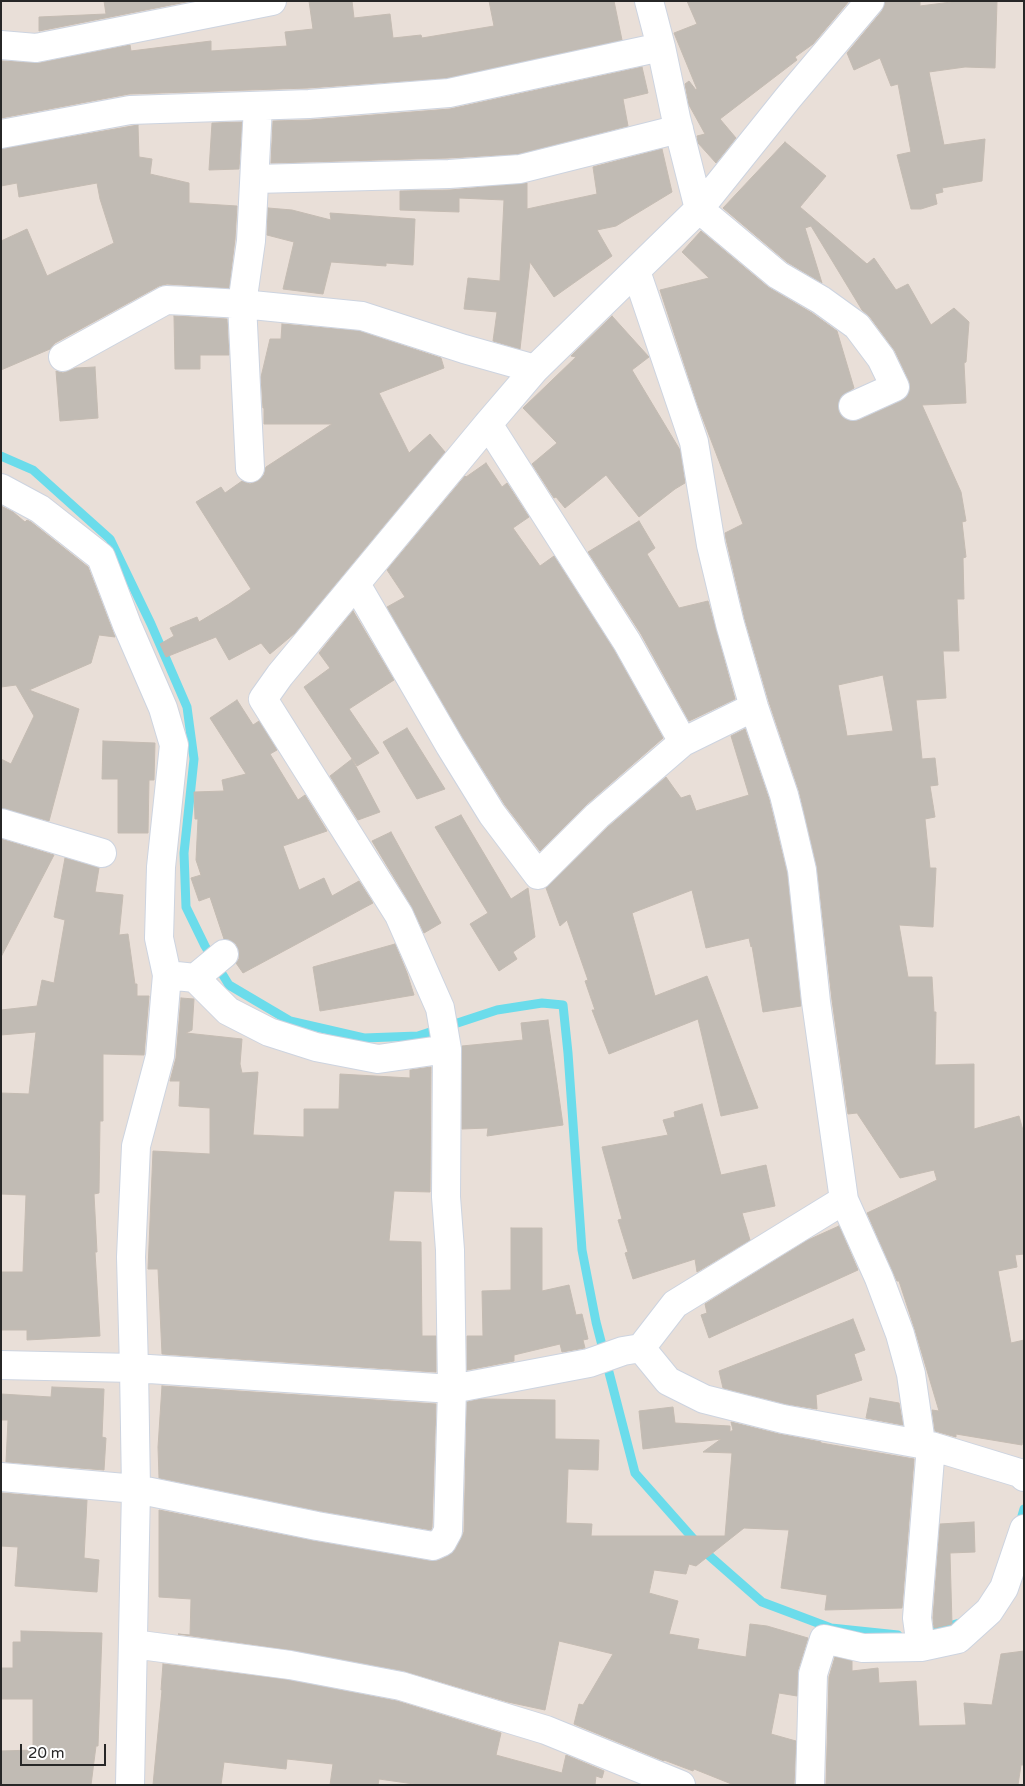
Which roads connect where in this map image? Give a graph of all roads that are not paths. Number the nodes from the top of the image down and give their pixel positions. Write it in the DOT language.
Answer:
graph roads {
  1 [pos="272,1"];
  2 [pos="649,1"];
  3 [pos="870,1"];
  4 [pos="1,45"];
  5 [pos="661,47"];
  6 [pos="258,106"];
  7 [pos="679,129"];
  8 [pos="1,134"];
  9 [pos="255,179"];
  10 [pos="699,209"];
  11 [pos="636,271"];
  12 [pos="242,304"];
  13 [pos="63,357"];
  14 [pos="535,369"];
  15 [pos="853,406"];
  16 [pos="488,424"];
  17 [pos="250,468"];
  18 [pos="1,488"];
  19 [pos="356,584"];
  20 [pos="754,707"];
  21 [pos="683,742"];
  22 [pos="1,823"];
  23 [pos="102,853"];
  24 [pos="224,954"];
  25 [pos="168,975"];
  26 [pos="195,978"];
  27 [pos="447,1049"];
  28 [pos="844,1200"];
  29 [pos="632,1350"];
  30 [pos="1,1365"];
  31 [pos="134,1368"];
  32 [pos="452,1389"];
  33 [pos="926,1444"];
  34 [pos="1023,1476"];
  35 [pos="1,1477"];
  36 [pos="136,1489"];
  37 [pos="1024,1529"];
  38 [pos="133,1644"];
  39 [pos="921,1647"];
  40 [pos="130,1785"];
  41 [pos="681,1785"];
  42 [pos="810,1785"];
  1 -- 4 [label="street"];
  2 -- 5 [label="street"];
  3 -- 10 [label="street"];
  5 -- 6 [label="street"];
  5 -- 7 [label="street"];
  6 -- 8 [label="street"];
  6 -- 9 [label="street"];
  7 -- 9 [label="street"];
  7 -- 10 [label="street"];
  9 -- 12 [label="street"];
  10 -- 11 [label="street"];
  10 -- 15 [label="street"];
  11 -- 14 [label="street"];
  11 -- 20 [label="street"];
  12 -- 13 [label="street"];
  12 -- 14 [label="street"];
  12 -- 17 [label="street"];
  14 -- 16 [label="street"];
  16 -- 19 [label="street"];
  16 -- 21 [label="street"];
  18 -- 25 [label="street"];
  19 -- 21 [label="street"];
  19 -- 27 [label="street"];
  20 -- 21 [label="street"];
  20 -- 28 [label="street"];
  22 -- 23 [label="street"];
  24 -- 26 [label="street"];
  25 -- 26 [label="street"];
  25 -- 31 [label="street"];
  26 -- 27 [label="street"];
  27 -- 32 [label="street"];
  28 -- 29 [label="street"];
  28 -- 33 [label="street"];
  29 -- 32 [label="street"];
  29 -- 33 [label="street"];
  30 -- 31 [label="street"];
  31 -- 32 [label="street"];
  31 -- 36 [label="street"];
  32 -- 36 [label="street"];
  33 -- 34 [label="street"];
  33 -- 39 [label="street"];
  35 -- 36 [label="street"];
  36 -- 38 [label="street"];
  37 -- 39 [label="street"];
  38 -- 40 [label="street"];
  38 -- 41 [label="street"];
  39 -- 42 [label="street"];
}
